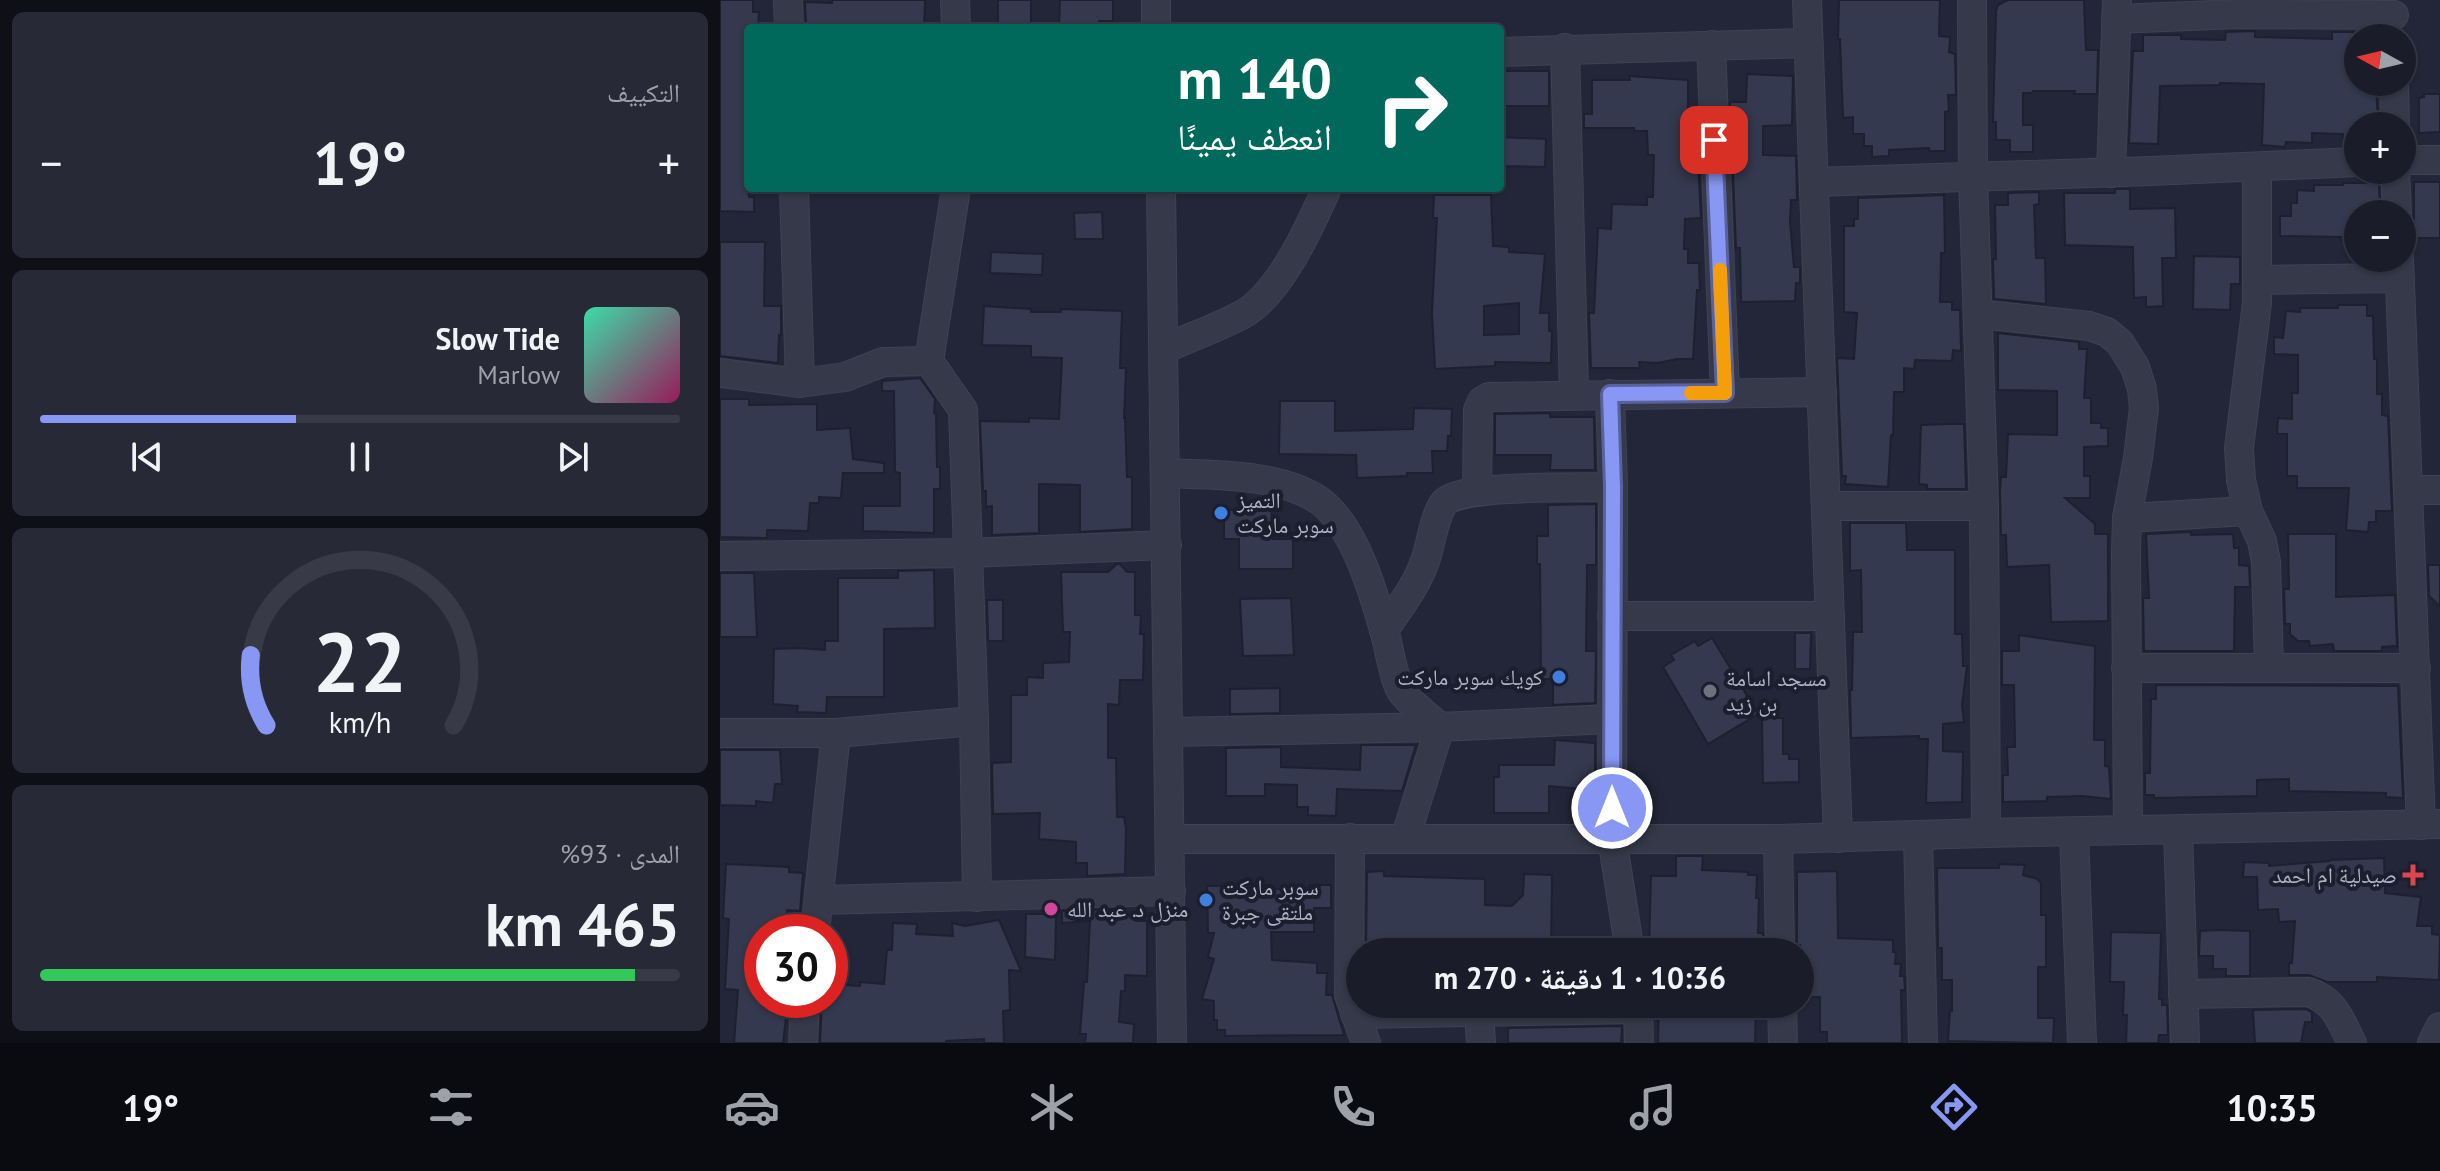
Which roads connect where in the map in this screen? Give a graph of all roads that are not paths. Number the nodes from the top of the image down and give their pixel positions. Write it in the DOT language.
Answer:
graph roads {
  1 [pos="788,0"];
  2 [pos="955,0"];
  3 [pos="1156,0"];
  4 [pos="1807,0"];
  5 [pos="1972,0"];
  6 [pos="2238,7"];
  7 [pos="2116,9"];
  8 [pos="2394,18"];
  9 [pos="789,24"];
  10 [pos="956,24"];
  11 [pos="1156,24"];
  12 [pos="1808,43"];
  13 [pos="1711,45"];
  14 [pos="1565,48"];
  15 [pos="1504,52"];
  16 [pos="2416,160"];
  17 [pos="2440,160"];
  18 [pos="2344,163"];
  19 [pos="2257,167"];
  20 [pos="2111,173"];
  21 [pos="1973,176"];
  22 [pos="1814,182"];
  23 [pos="794,192"];
  24 [pos="955,192"];
  25 [pos="1161,192"];
  26 [pos="1325,192"];
  27 [pos="2353,272"];
  28 [pos="2400,272"];
  29 [pos="2258,280"];
  30 [pos="1979,314"];
  31 [pos="1164,349"];
  32 [pos="929,361"];
  33 [pos="720,373"];
  34 [pos="800,383"];
  35 [pos="1822,392"];
  36 [pos="1725,393"];
  37 [pos="1610,394"];
  38 [pos="1574,395"];
  39 [pos="1166,473"];
  40 [pos="1613,487"];
  41 [pos="2408,490"];
  42 [pos="2440,490"];
  43 [pos="1477,491"];
  44 [pos="1826,506"];
  45 [pos="1984,506"];
  46 [pos="2248,511"];
  47 [pos="2127,518"];
  48 [pos="1167,545"];
  49 [pos="969,553"];
  50 [pos="720,556"];
  51 [pos="1612,616"];
  52 [pos="1830,616"];
  53 [pos="1384,630"];
  54 [pos="2269,667"];
  55 [pos="2126,668"];
  56 [pos="2416,668"];
  57 [pos="1611,719"];
  58 [pos="974,721"];
  59 [pos="1440,727"];
  60 [pos="1170,732"];
  61 [pos="720,733"];
  62 [pos="836,733"];
  63 [pos="2431,824"];
  64 [pos="2128,830"];
  65 [pos="2178,830"];
  66 [pos="1986,833"];
  67 [pos="2074,833"];
  68 [pos="1918,835"];
  69 [pos="1350,838"];
  70 [pos="1612,838"];
  71 [pos="1838,838"];
  72 [pos="1170,839"];
  73 [pos="1405,839"];
  74 [pos="1778,839"];
  75 [pos="1171,891"];
  76 [pos="977,897"];
  77 [pos="820,900"];
  78 [pos="818,914"];
  79 [pos="1348,938"];
  80 [pos="1628,938"];
  81 [pos="1780,938"];
  82 [pos="2183,994"];
  83 [pos="804,1018"];
  84 [pos="1357,1018"];
  85 [pos="1479,1018"];
  86 [pos="1638,1018"];
  87 [pos="1782,1018"];
  88 [pos="2440,1027"];
  89 [pos="803,1043"];
  90 [pos="1172,1043"];
  91 [pos="1366,1043"];
  92 [pos="1481,1043"];
  93 [pos="1639,1043"];
  94 [pos="1783,1043"];
  95 [pos="1923,1043"];
  96 [pos="2082,1043"];
  97 [pos="2185,1043"];
  98 [pos="2352,1043"];
  99 [pos="2432,1043"];
  1 -- 9 [label="street"];
  2 -- 10 [label="street"];
  3 -- 11 [label="street"];
  4 -- 12 [label="street"];
  5 -- 21 [label="street"];
  6 -- 7 [label="street"];
  6 -- 8 [label="street"];
  7 -- 20 [label="street"];
  12 -- 13 [label="street"];
  12 -- 22 [label="street"];
  13 -- 14 [label="street"];
  13 -- 36 [label="street"];
  14 -- 15 [label="street"];
  14 -- 38 [label="street"];
  16 -- 17 [label="street"];
  18 -- 19 [label="street"];
  19 -- 20 [label="street"];
  19 -- 29 [label="street"];
  20 -- 21 [label="street"];
  21 -- 22 [label="street"];
  21 -- 30 [label="street"];
  22 -- 35 [label="street"];
  23 -- 34 [label="street"];
  24 -- 32 [label="street"];
  25 -- 31 [label="street"];
  26 -- 31 [label="street"];
  27 -- 29 [label="street"];
  28 -- 41 [label="street"];
  29 -- 46 [label="street"];
  30 -- 45 [label="street"];
  30 -- 47 [label="street"];
  31 -- 39 [label="street"];
  32 -- 34 [label="street"];
  32 -- 49 [label="street"];
  33 -- 34 [label="street"];
  35 -- 36 [label="street"];
  35 -- 44 [label="street"];
  36 -- 37 [label="street"];
  37 -- 38 [label="street"];
  37 -- 40 [label="street"];
  38 -- 43 [label="street"];
  39 -- 48 [label="street"];
  39 -- 53 [label="street"];
  40 -- 43 [label="street"];
  40 -- 51 [label="street"];
  41 -- 42 [label="street"];
  41 -- 56 [label="street"];
  43 -- 53 [label="street"];
  44 -- 45 [label="street"];
  44 -- 52 [label="street"];
  45 -- 66 [label="street"];
  46 -- 47 [label="street"];
  46 -- 54 [label="street"];
  47 -- 55 [label="street"];
  48 -- 49 [label="street"];
  48 -- 60 [label="street"];
  49 -- 50 [label="street"];
  49 -- 58 [label="street"];
  51 -- 52 [label="street"];
  51 -- 57 [label="street"];
  52 -- 71 [label="street"];
  53 -- 59 [label="street"];
  54 -- 55 [label="street"];
  54 -- 56 [label="street"];
  55 -- 64 [label="street"];
  56 -- 63 [label="street"];
  57 -- 59 [label="street"];
  57 -- 70 [label="street"];
  58 -- 62 [label="street"];
  58 -- 76 [label="street"];
  59 -- 60 [label="street"];
  59 -- 73 [label="street"];
  60 -- 72 [label="street"];
  61 -- 62 [label="street"];
  62 -- 77 [label="street"];
  63 -- 65 [label="street"];
  64 -- 65 [label="street"];
  64 -- 67 [label="street"];
  65 -- 82 [label="street"];
  66 -- 67 [label="street"];
  66 -- 68 [label="street"];
  67 -- 96 [label="street"];
  68 -- 71 [label="street"];
  68 -- 95 [label="street"];
  69 -- 72 [label="street"];
  69 -- 73 [label="street"];
  69 -- 79 [label="street"];
  70 -- 73 [label="street"];
  70 -- 74 [label="street"];
  70 -- 80 [label="street"];
  71 -- 74 [label="street"];
  72 -- 75 [label="street"];
  74 -- 81 [label="street"];
  75 -- 76 [label="street"];
  75 -- 90 [label="street"];
  76 -- 77 [label="street"];
  77 -- 78 [label="street"];
  82 -- 97 [label="street"];
  82 -- 98 [label="street"];
  83 -- 89 [label="street"];
  84 -- 91 [label="street"];
  85 -- 92 [label="street"];
  86 -- 93 [label="street"];
  87 -- 94 [label="street"];
  88 -- 99 [label="street"];
}
